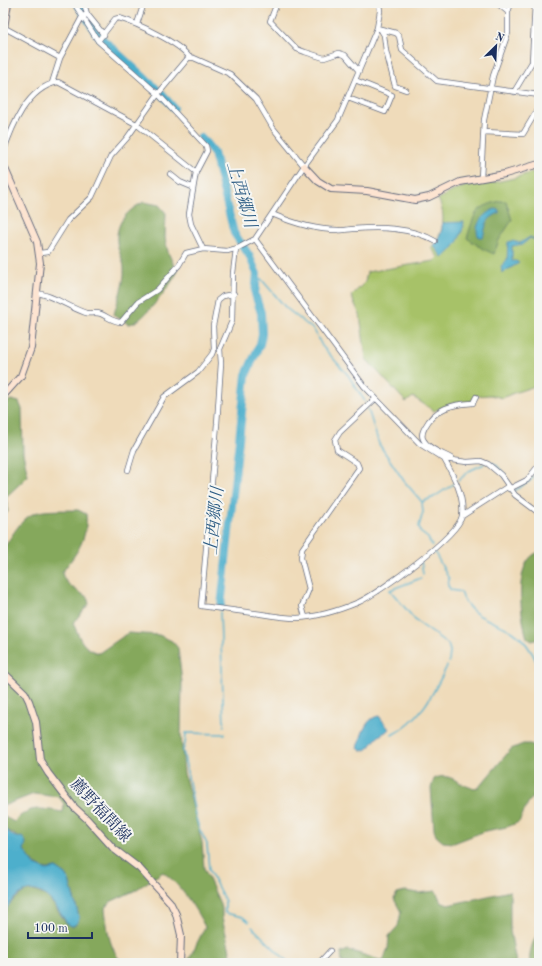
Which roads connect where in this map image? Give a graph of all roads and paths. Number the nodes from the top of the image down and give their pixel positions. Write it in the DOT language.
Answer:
graph roads {
  1 [pos="8,3"];
  2 [pos="74,3"];
  3 [pos="84,3"];
  4 [pos="144,3"];
  5 [pos="277,3"];
  6 [pos="379,3"];
  7 [pos="497,3"];
  8 [pos="510,3"];
  9 [pos="535,3"];
  10 [pos="508,12"];
  11 [pos="84,16"];
  12 [pos="137,24"];
  13 [pos="4,27"];
  14 [pos="379,29"];
  15 [pos="3,34"];
  16 [pos="101,38"];
  17 [pos="60,58"];
  18 [pos="189,58"];
  19 [pos="359,70"];
  20 [pos="355,80"];
  21 [pos="52,83"];
  22 [pos="490,89"];
  23 [pos="406,90"];
  24 [pos="159,92"];
  25 [pos="514,92"];
  26 [pos="539,95"];
  27 [pos="348,98"];
  28 [pos="539,107"];
  29 [pos="136,124"];
  30 [pos="484,132"];
  31 [pos="3,153"];
  32 [pos="3,164"];
  33 [pos="539,164"];
  34 [pos="304,166"];
  35 [pos="196,172"];
  36 [pos="170,174"];
  37 [pos="481,178"];
  38 [pos="192,187"];
  39 [pos="272,214"];
  40 [pos="255,239"];
  41 [pos="434,241"];
  42 [pos="203,249"];
  43 [pos="237,249"];
  44 [pos="40,253"];
  45 [pos="37,294"];
  46 [pos="234,294"];
  47 [pos="3,396"];
  48 [pos="476,397"];
  49 [pos="375,399"];
  50 [pos="444,459"];
  51 [pos="454,460"];
  52 [pos="539,465"];
  53 [pos="128,470"];
  54 [pos="508,488"];
  55 [pos="539,514"];
  56 [pos="462,516"];
  57 [pos="305,617"];
  58 [pos="3,672"];
  59 [pos="330,951"];
  60 [pos="180,963"];
  61 [pos="319,963"];
  1 -- 13 [label="main road"];
  2 -- 11 [label="street"];
  3 -- 11 [label="street"];
  4 -- 12 [label="street"];
  5 -- 19 [label="street"];
  6 -- 14 [label="street"];
  7 -- 10 [label="street"];
  8 -- 10 [label="street"];
  9 -- 25 [label="street"];
  10 -- 22 [label="street"];
  11 -- 16 [label="street"];
  11 -- 16 [label="street"];
  11 -- 17 [label="street"];
  12 -- 16 [label="street"];
  12 -- 18 [label="street"];
  13 -- 15 [label="main road"];
  13 -- 17 [label="street"];
  14 -- 19 [label="street"];
  14 -- 22 [label="street"];
  14 -- 23 [label="street"];
  16 -- 24 [label="street"];
  17 -- 21 [label="street"];
  18 -- 24 [label="street"];
  18 -- 34 [label="street"];
  19 -- 20 [label="street"];
  20 -- 27 [label="street"];
  20 -- 27 [label="street"];
  21 -- 29 [label="street"];
  21 -- 31 [label="street"];
  22 -- 25 [label="street"];
  22 -- 30 [label="street"];
  24 -- 29 [label="street"];
  24 -- 35 [label="street"];
  25 -- 26 [label="street"];
  27 -- 34 [label="street"];
  28 -- 30 [label="street"];
  29 -- 35 [label="street"];
  29 -- 44 [label="street"];
  30 -- 37 [label="street"];
  32 -- 44 [label="main road"];
  33 -- 37 [label="main road"];
  34 -- 37 [label="main road"];
  34 -- 39 [label="street"];
  35 -- 38 [label="street"];
  36 -- 38 [label="street"];
  38 -- 42 [label="street"];
  39 -- 40 [label="street"];
  39 -- 41 [label="street"];
  40 -- 43 [label="street"];
  40 -- 49 [label="street"];
  42 -- 43 [label="street"];
  42 -- 45 [label="street"];
  43 -- 46 [label="street"];
  44 -- 45 [label="main road"];
  45 -- 47 [label="main road"];
  46 -- 53 [label="street"];
  46 -- 57 [label="street"];
  48 -- 51 [label="street"];
  49 -- 50 [label="street"];
  49 -- 57 [label="street"];
  50 -- 51 [label="street"];
  50 -- 56 [label="street"];
  51 -- 54 [label="street"];
  52 -- 54 [label="street"];
  54 -- 55 [label="street"];
  54 -- 56 [label="street"];
  56 -- 57 [label="street"];
  58 -- 60 [label="main road, 薦野福間線"];
  59 -- 61 [label="street"];
}
